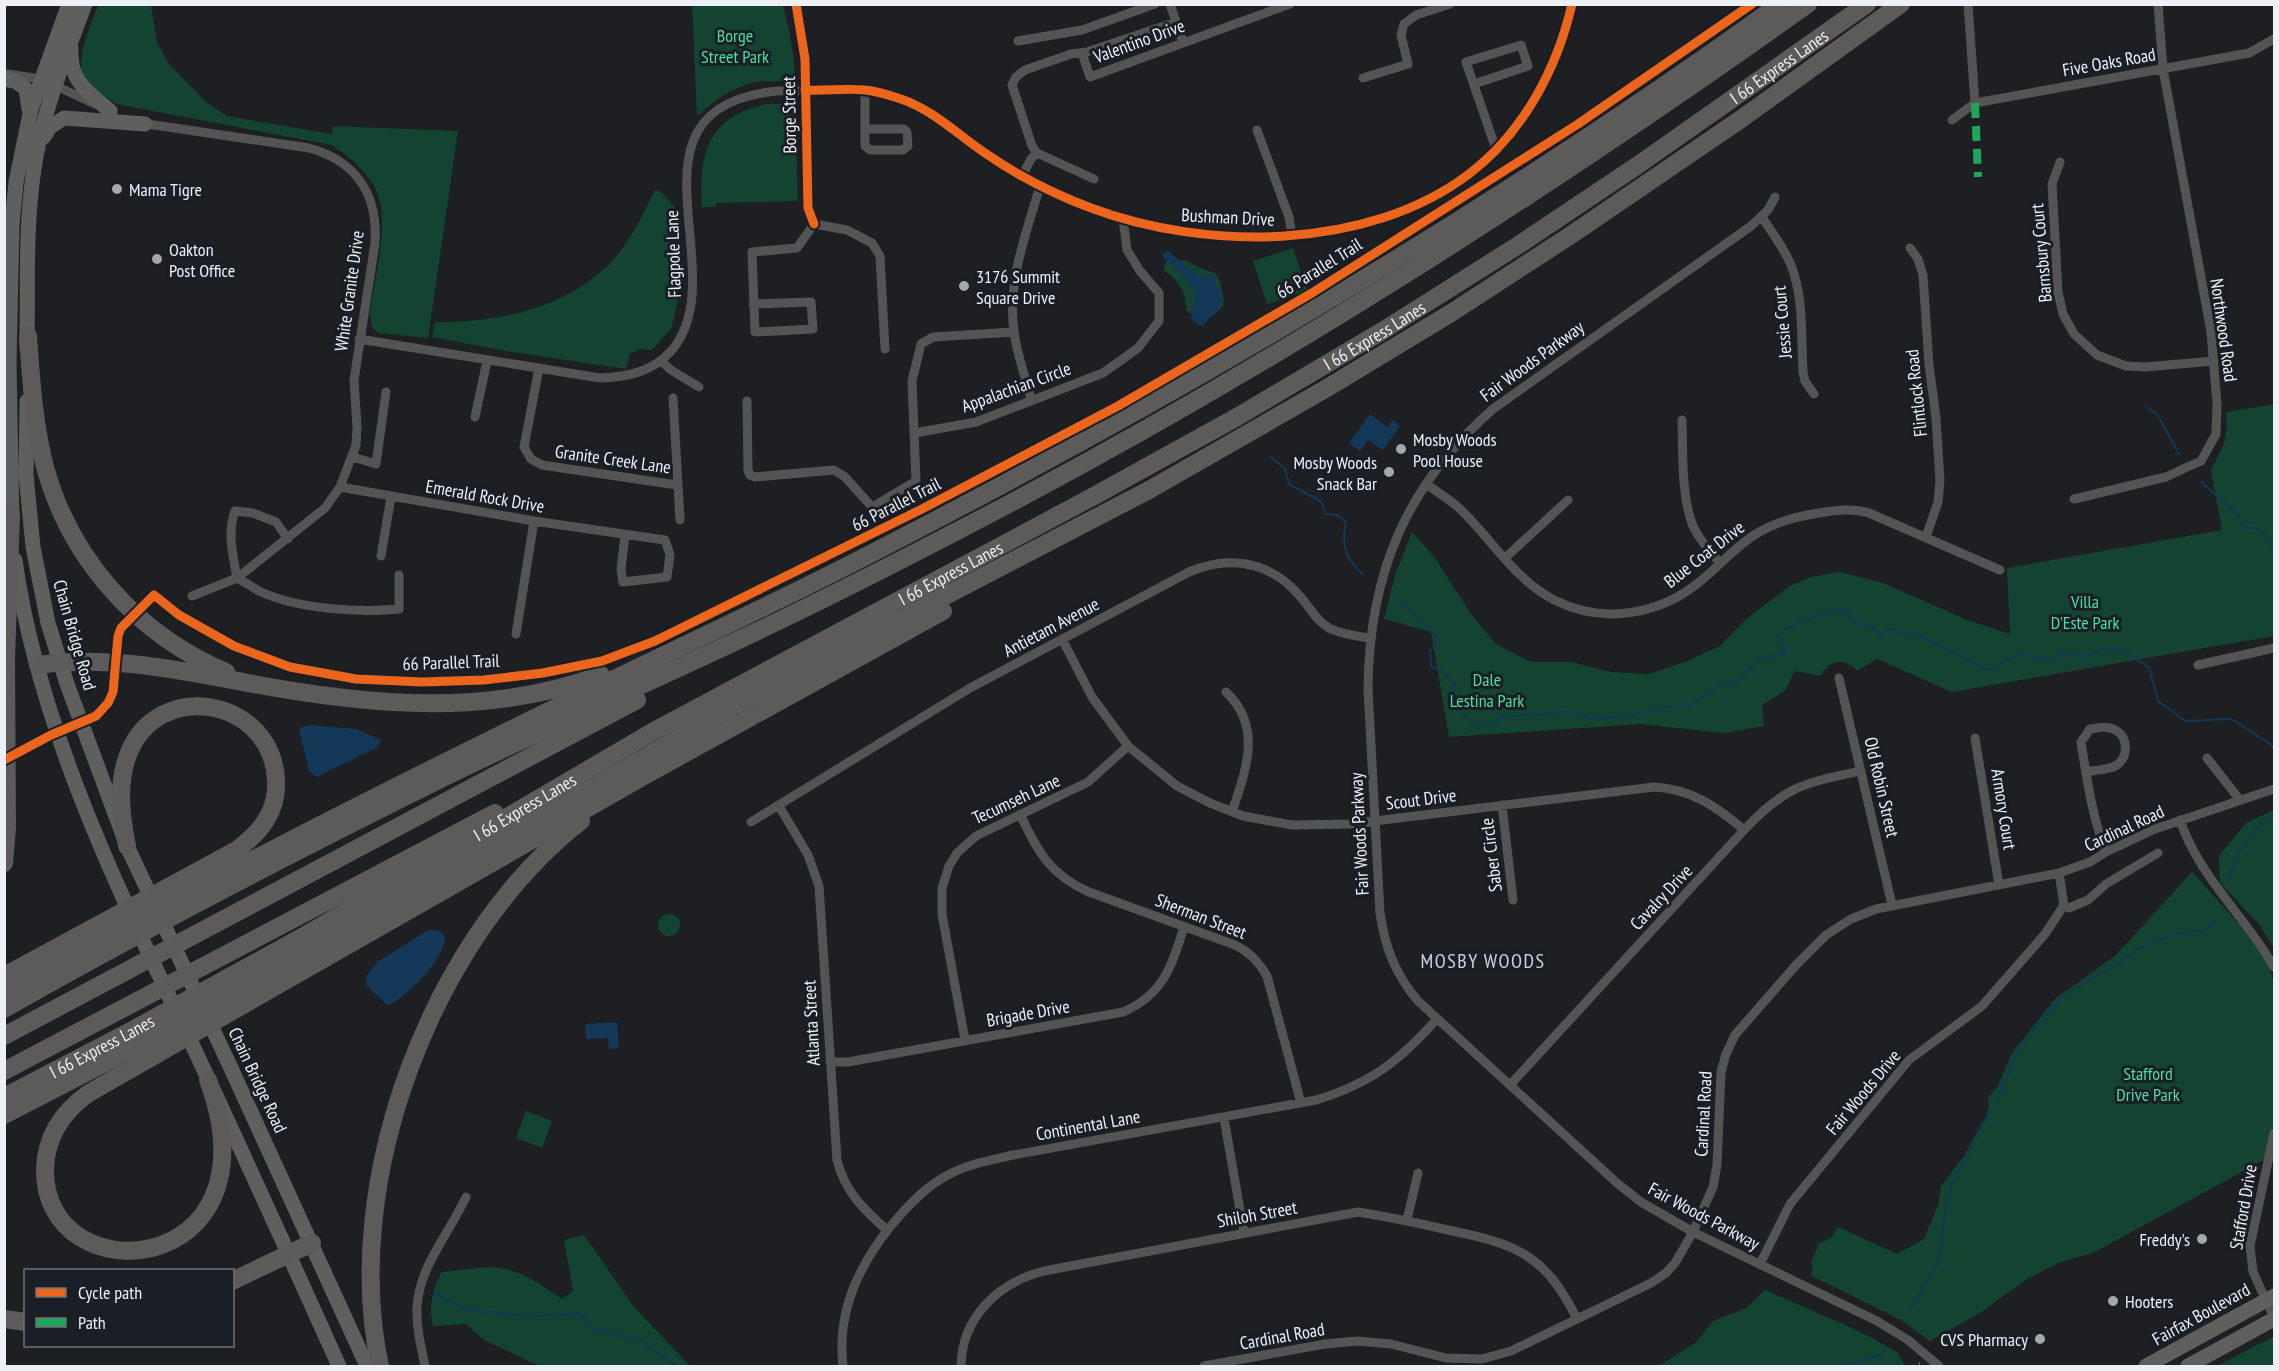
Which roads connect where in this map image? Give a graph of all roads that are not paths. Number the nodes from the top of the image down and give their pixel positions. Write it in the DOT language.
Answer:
graph roads {
  1 [pos="69,4"];
  2 [pos="85,4"];
  3 [pos="796,4"];
  4 [pos="1155,4"];
  5 [pos="1170,4"];
  6 [pos="1290,4"];
  7 [pos="1450,4"];
  8 [pos="1572,4"];
  9 [pos="1780,4"];
  10 [pos="1808,4"];
  11 [pos="1867,4"];
  12 [pos="1901,4"];
  13 [pos="1968,4"];
  14 [pos="2158,4"];
  15 [pos="1176,22"];
  16 [pos="2274,39"];
  17 [pos="1018,41"];
  18 [pos="72,42"];
  19 [pos="1183,43"];
  20 [pos="1082,53"];
  21 [pos="2163,69"];
  22 [pos="4,74"];
  23 [pos="1363,78"];
  24 [pos="4,79"];
  25 [pos="48,81"];
  26 [pos="1474,84"];
  27 [pos="805,90"];
  28 [pos="865,90"];
  29 [pos="1975,103"];
  30 [pos="110,111"];
  31 [pos="29,116"];
  32 [pos="1952,120"];
  33 [pos="145,124"];
  34 [pos="866,129"];
  35 [pos="1257,130"];
  36 [pos="1496,149"];
  37 [pos="1037,153"];
  38 [pos="36,156"];
  39 [pos="2060,162"];
  40 [pos="1022,176"];
  41 [pos="1094,179"];
  42 [pos="1040,186"];
  43 [pos="1775,197"];
  44 [pos="1762,217"];
  45 [pos="1123,219"];
  46 [pos="814,224"];
  47 [pos="1292,236"];
  48 [pos="1910,248"];
  49 [pos="753,304"];
  50 [pos="1014,332"];
  51 [pos="28,336"];
  52 [pos="359,339"];
  53 [pos="885,349"];
  54 [pos="487,361"];
  55 [pos="661,361"];
  56 [pos="2214,361"];
  57 [pos="539,368"];
  58 [pos="699,387"];
  59 [pos="386,392"];
  60 [pos="1814,394"];
  61 [pos="673,398"];
  62 [pos="1031,400"];
  63 [pos="747,401"];
  64 [pos="475,417"];
  65 [pos="1682,420"];
  66 [pos="915,434"];
  67 [pos="353,457"];
  68 [pos="677,484"];
  69 [pos="1426,484"];
  70 [pos="340,487"];
  71 [pos="1149,490"];
  72 [pos="391,497"];
  73 [pos="1568,500"];
  74 [pos="2074,500"];
  75 [pos="11,513"];
  76 [pos="680,520"];
  77 [pos="534,521"];
  78 [pos="625,534"];
  79 [pos="1926,537"];
  80 [pos="288,539"];
  81 [pos="381,556"];
  82 [pos="1505,558"];
  83 [pos="1720,563"];
  84 [pos="2000,570"];
  85 [pos="399,575"];
  86 [pos="237,578"];
  87 [pos="192,596"];
  88 [pos="516,634"];
  89 [pos="753,634"];
  90 [pos="707,635"];
  91 [pos="1369,638"];
  92 [pos="1062,639"];
  93 [pos="2274,648"];
  94 [pos="60,663"];
  95 [pos="38,665"];
  96 [pos="2198,665"];
  97 [pos="1839,678"];
  98 [pos="258,685"];
  99 [pos="1226,692"];
  100 [pos="654,730"];
  101 [pos="1975,738"];
  102 [pos="1128,747"];
  103 [pos="2207,758"];
  104 [pos="1861,771"];
  105 [pos="2086,772"];
  106 [pos="644,776"];
  107 [pos="2274,789"];
  108 [pos="2240,800"];
  109 [pos="1502,805"];
  110 [pos="779,806"];
  111 [pos="1232,812"];
  112 [pos="1020,814"];
  113 [pos="2180,820"];
  114 [pos="1375,821"];
  115 [pos="752,822"];
  116 [pos="1744,830"];
  117 [pos="127,846"];
  118 [pos="2106,852"];
  119 [pos="2158,853"];
  120 [pos="4,863"];
  121 [pos="2059,873"];
  122 [pos="2000,885"];
  123 [pos="1513,900"];
  124 [pos="1892,905"];
  125 [pos="2064,905"];
  126 [pos="1184,926"];
  127 [pos="181,941"];
  128 [pos="151,956"];
  129 [pos="2274,967"];
  130 [pos="194,972"];
  131 [pos="4,976"];
  132 [pos="165,987"];
  133 [pos="4,993"];
  134 [pos="4,1009"];
  135 [pos="1437,1019"];
  136 [pos="4,1036"];
  137 [pos="965,1040"];
  138 [pos="830,1062"];
  139 [pos="4,1071"];
  140 [pos="208,1080"];
  141 [pos="1510,1085"];
  142 [pos="4,1097"];
  143 [pos="1301,1104"];
  144 [pos="4,1115"];
  145 [pos="1224,1118"];
  146 [pos="2274,1133"];
  147 [pos="1418,1173"];
  148 [pos="466,1197"];
  149 [pos="1407,1220"];
  150 [pos="887,1230"];
  151 [pos="1693,1232"];
  152 [pos="1244,1233"];
  153 [pos="312,1243"];
  154 [pos="289,1254"];
  155 [pos="1760,1264"];
  156 [pos="234,1280"];
  157 [pos="2270,1298"];
  158 [pos="4,1319"];
  159 [pos="1577,1319"];
  160 [pos="2274,1319"];
  161 [pos="24,1322"];
  162 [pos="1473,1363"];
  163 [pos="339,1366"];
  164 [pos="367,1366"];
  165 [pos="380,1366"];
  166 [pos="425,1366"];
  167 [pos="843,1366"];
  168 [pos="961,1366"];
  169 [pos="1204,1366"];
  170 [pos="1938,1366"];
  171 [pos="2146,1366"];
  172 [pos="2188,1366"];
  1 -- 25 [label="main road, Chain Bridge Road"];
  2 -- 18 [label="main road, Chain Bridge Road"];
  3 -- 27 [label="street, Borge Street"];
  4 -- 17 [label="street"];
  5 -- 15 [label="street"];
  6 -- 19 [label="street, Valentino Drive"];
  7 -- 23 [label="street"];
  8 -- 36 [label="street, Bushman Drive"];
  9 -- 90 [label="highway"];
  10 -- 89 [label="highway, I 66 Express Lanes"];
  11 -- 100 [label="highway, I 66 Express Lanes"];
  12 -- 71 [label="highway"];
  13 -- 29 [label="street"];
  14 -- 21 [label="street, Northwood Road"];
  15 -- 19 [label="street"];
  15 -- 20 [label="street, Valentino Drive"];
  16 -- 21 [label="street, Five Oaks Road"];
  18 -- 25 [label="main road, Chain Bridge Road"];
  18 -- 30 [label="main road"];
  19 -- 20 [label="street, Valentino Drive"];
  20 -- 37 [label="street, Valentino Drive"];
  21 -- 29 [label="street, Five Oaks Road"];
  21 -- 56 [label="street, Northwood Road"];
  22 -- 25 [label="street, White Granite Drive"];
  24 -- 31 [label="main road"];
  25 -- 30 [label="street, White Granite Drive"];
  25 -- 31 [label="main road, Chain Bridge Road"];
  25 -- 38 [label="main road, Chain Bridge Road"];
  26 -- 26 [label="street"];
  26 -- 36 [label="street"];
  27 -- 28 [label="street, Bushman Drive"];
  27 -- 46 [label="street, Borge Street"];
  27 -- 55 [label="street, Flagpole Lane"];
  28 -- 34 [label="street"];
  28 -- 40 [label="street, Bushman Drive"];
  29 -- 32 [label="street, Five Oaks Road"];
  30 -- 33 [label="street, White Granite Drive"];
  31 -- 75 [label="main road, Chain Bridge Road"];
  33 -- 38 [label="main road"];
  33 -- 52 [label="street, White Granite Drive"];
  34 -- 34 [label="street"];
  35 -- 47 [label="street"];
  36 -- 47 [label="street, Bushman Drive"];
  37 -- 40 [label="street"];
  37 -- 41 [label="street"];
  38 -- 51 [label="main road, Chain Bridge Road"];
  39 -- 56 [label="street, Barnsbury Court"];
  40 -- 42 [label="street, Bushman Drive"];
  42 -- 45 [label="street, Bushman Drive"];
  42 -- 50 [label="street"];
  43 -- 44 [label="street, Fair Woods Parkway"];
  44 -- 60 [label="street, Jessie Court"];
  44 -- 69 [label="street, Fair Woods Parkway"];
  45 -- 47 [label="street, Bushman Drive"];
  45 -- 62 [label="street, Appalachian Circle"];
  46 -- 49 [label="street"];
  46 -- 53 [label="street"];
  48 -- 79 [label="street, Flintlock Road"];
  49 -- 49 [label="street"];
  50 -- 62 [label="street"];
  50 -- 66 [label="street"];
  51 -- 94 [label="main road, Chain Bridge Road"];
  51 -- 98 [label="highway"];
  52 -- 54 [label="street, Flagpole Lane"];
  52 -- 67 [label="street, White Granite Drive"];
  54 -- 57 [label="street, Flagpole Lane"];
  54 -- 64 [label="street"];
  55 -- 57 [label="street, Flagpole Lane"];
  55 -- 58 [label="street"];
  56 -- 74 [label="street, Northwood Road"];
  57 -- 68 [label="street, Granite Creek Lane"];
  59 -- 67 [label="street"];
  61 -- 68 [label="street, Granite Creek Lane"];
  62 -- 66 [label="street, Appalachian Circle"];
  63 -- 66 [label="street"];
  65 -- 83 [label="street"];
  67 -- 70 [label="street, White Granite Drive"];
  68 -- 76 [label="street, Granite Creek Lane"];
  69 -- 82 [label="street, Blue Coat Drive"];
  69 -- 91 [label="street, Fair Woods Parkway"];
  70 -- 72 [label="street, Emerald Rock Drive"];
  70 -- 80 [label="street, White Granite Drive"];
  71 -- 106 [label="highway"];
  71 -- 144 [label="highway"];
  72 -- 77 [label="street, Emerald Rock Drive"];
  72 -- 81 [label="street"];
  73 -- 82 [label="street"];
  75 -- 95 [label="main road, Chain Bridge Road"];
  75 -- 120 [label="highway"];
  77 -- 78 [label="street, Emerald Rock Drive"];
  77 -- 88 [label="street"];
  78 -- 78 [label="street, Emerald Rock Drive"];
  79 -- 83 [label="street, Blue Coat Drive"];
  79 -- 84 [label="street, Blue Coat Drive"];
  80 -- 86 [label="street, White Granite Drive"];
  80 -- 86 [label="street"];
  82 -- 83 [label="street, Blue Coat Drive"];
  85 -- 86 [label="street"];
  86 -- 87 [label="street, White Granite Drive"];
  89 -- 127 [label="highway"];
  89 -- 134 [label="highway, I 66 Express Lanes"];
  90 -- 98 [label="highway"];
  90 -- 133 [label="highway"];
  91 -- 92 [label="street, Antietam Avenue"];
  91 -- 114 [label="street, Fair Woods Parkway"];
  92 -- 102 [label="street, Scout Drive"];
  92 -- 110 [label="street, Antietam Avenue"];
  93 -- 96 [label="street"];
  94 -- 95 [label="highway"];
  94 -- 98 [label="highway"];
  94 -- 117 [label="main road, Chain Bridge Road"];
  95 -- 128 [label="main road, Chain Bridge Road"];
  97 -- 104 [label="street, Old Robin Street"];
  99 -- 111 [label="street"];
  100 -- 130 [label="highway"];
  100 -- 142 [label="highway, I 66 Express Lanes"];
  101 -- 122 [label="street, Armory Court"];
  102 -- 111 [label="street, Scout Drive"];
  102 -- 112 [label="street, Tecumseh Lane"];
  103 -- 108 [label="street"];
  104 -- 116 [label="street, Cavalry Drive"];
  104 -- 124 [label="street, Old Robin Street"];
  105 -- 105 [label="street"];
  105 -- 118 [label="street"];
  106 -- 140 [label="highway"];
  106 -- 165 [label="highway"];
  107 -- 108 [label="street, Cardinal Road"];
  108 -- 113 [label="street, Cardinal Road"];
  109 -- 114 [label="street, Scout Drive"];
  109 -- 116 [label="street, Scout Drive"];
  109 -- 123 [label="street, Saber Circle"];
  110 -- 115 [label="street, Antietam Avenue"];
  110 -- 138 [label="street, Atlanta Street"];
  111 -- 114 [label="street, Scout Drive"];
  112 -- 126 [label="street, Sherman Street"];
  112 -- 137 [label="street, Tecumseh Lane"];
  113 -- 118 [label="street, Cardinal Road"];
  113 -- 129 [label="street"];
  114 -- 135 [label="street, Fair Woods Parkway"];
  116 -- 141 [label="street, Cavalry Drive"];
  117 -- 127 [label="main road, Chain Bridge Road"];
  117 -- 131 [label="highway"];
  118 -- 121 [label="street, Cardinal Road"];
  119 -- 125 [label="street"];
  121 -- 122 [label="street, Cardinal Road"];
  121 -- 125 [label="street"];
  122 -- 124 [label="street, Cardinal Road"];
  124 -- 151 [label="street, Cardinal Road"];
  125 -- 155 [label="street, Fair Woods Drive"];
  126 -- 137 [label="street, Brigade Drive"];
  126 -- 143 [label="street, Sherman Street"];
  127 -- 128 [label="highway"];
  127 -- 130 [label="main road, Chain Bridge Road"];
  128 -- 132 [label="main road, Chain Bridge Road"];
  128 -- 136 [label="highway"];
  130 -- 132 [label="highway"];
  130 -- 153 [label="main road, Chain Bridge Road"];
  132 -- 139 [label="highway"];
  132 -- 140 [label="main road, Chain Bridge Road"];
  135 -- 141 [label="street, Fair Woods Parkway"];
  135 -- 143 [label="street, Continental Lane"];
  137 -- 138 [label="street, Brigade Drive"];
  138 -- 150 [label="street, Atlanta Street"];
  140 -- 154 [label="main road, Chain Bridge Road"];
  141 -- 151 [label="street, Fair Woods Parkway"];
  143 -- 145 [label="street, Continental Lane"];
  145 -- 150 [label="street, Continental Lane"];
  145 -- 152 [label="street"];
  146 -- 157 [label="street, Stafford Drive"];
  147 -- 149 [label="street"];
  148 -- 166 [label="street"];
  149 -- 152 [label="street, Shiloh Street"];
  149 -- 159 [label="street, Shiloh Street"];
  150 -- 167 [label="street, Continental Lane"];
  151 -- 155 [label="street, Fair Woods Parkway"];
  151 -- 159 [label="street, Cardinal Road"];
  152 -- 168 [label="street, Shiloh Street"];
  153 -- 154 [label="highway"];
  153 -- 164 [label="main road, Chain Bridge Road"];
  154 -- 156 [label="highway"];
  154 -- 163 [label="main road, Chain Bridge Road"];
  155 -- 170 [label="street, Fair Woods Parkway"];
  157 -- 160 [label="street, Stafford Drive"];
  157 -- 171 [label="main road, Fairfax Boulevard"];
  158 -- 161 [label="highway"];
  159 -- 162 [label="street, Cardinal Road"];
  160 -- 172 [label="main road"];
  162 -- 169 [label="street, Cardinal Road"];
}
